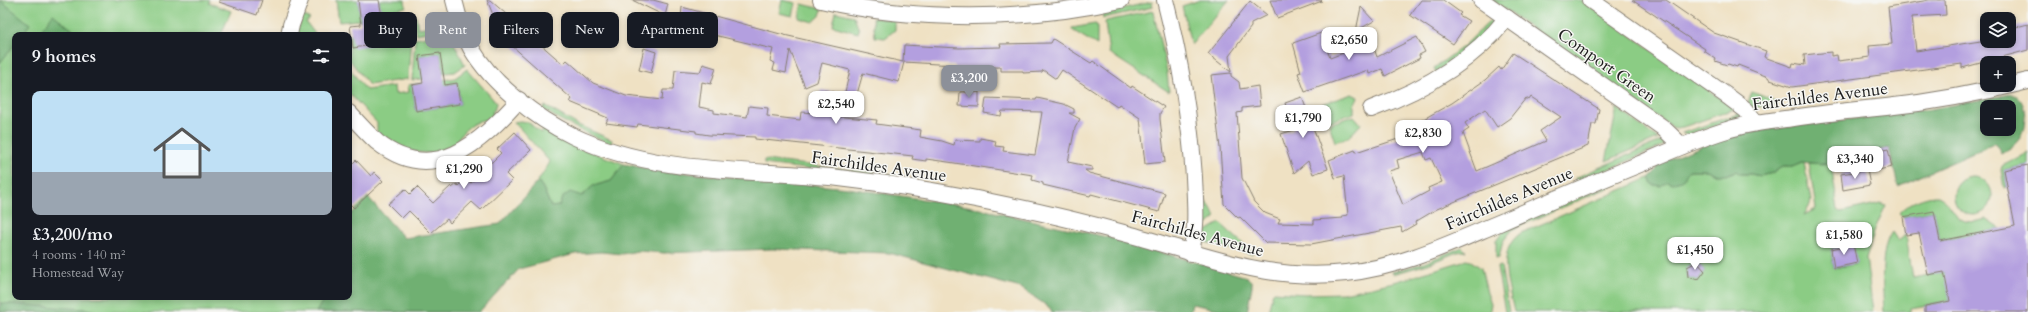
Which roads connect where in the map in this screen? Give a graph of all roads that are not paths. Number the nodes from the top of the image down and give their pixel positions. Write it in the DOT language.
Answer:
graph roads {
  1 [pos="300,0"];
  2 [pos="454,0"];
  3 [pos="821,0"];
  4 [pos="1121,0"];
  5 [pos="1165,0"];
  6 [pos="1481,0"];
  7 [pos="1590,0"];
  8 [pos="1507,18"];
  9 [pos="290,32"];
  10 [pos="2028,82"];
  11 [pos="519,100"];
  12 [pos="1371,109"];
  13 [pos="352,116"];
  14 [pos="1756,123"];
  15 [pos="1682,146"];
  16 [pos="1190,253"];
  1 -- 9 [label="street"];
  2 -- 11 [label="street, Fairchildes Avenue"];
  3 -- 4 [label="street"];
  5 -- 16 [label="street"];
  6 -- 8 [label="street, Comport Green"];
  7 -- 14 [label="street"];
  8 -- 12 [label="street"];
  8 -- 15 [label="street, Comport Green"];
  10 -- 14 [label="street, Fairchildes Avenue"];
  11 -- 13 [label="street"];
  11 -- 16 [label="street, Fairchildes Avenue"];
  14 -- 15 [label="street, Fairchildes Avenue"];
  15 -- 16 [label="street, Fairchildes Avenue"];
}
